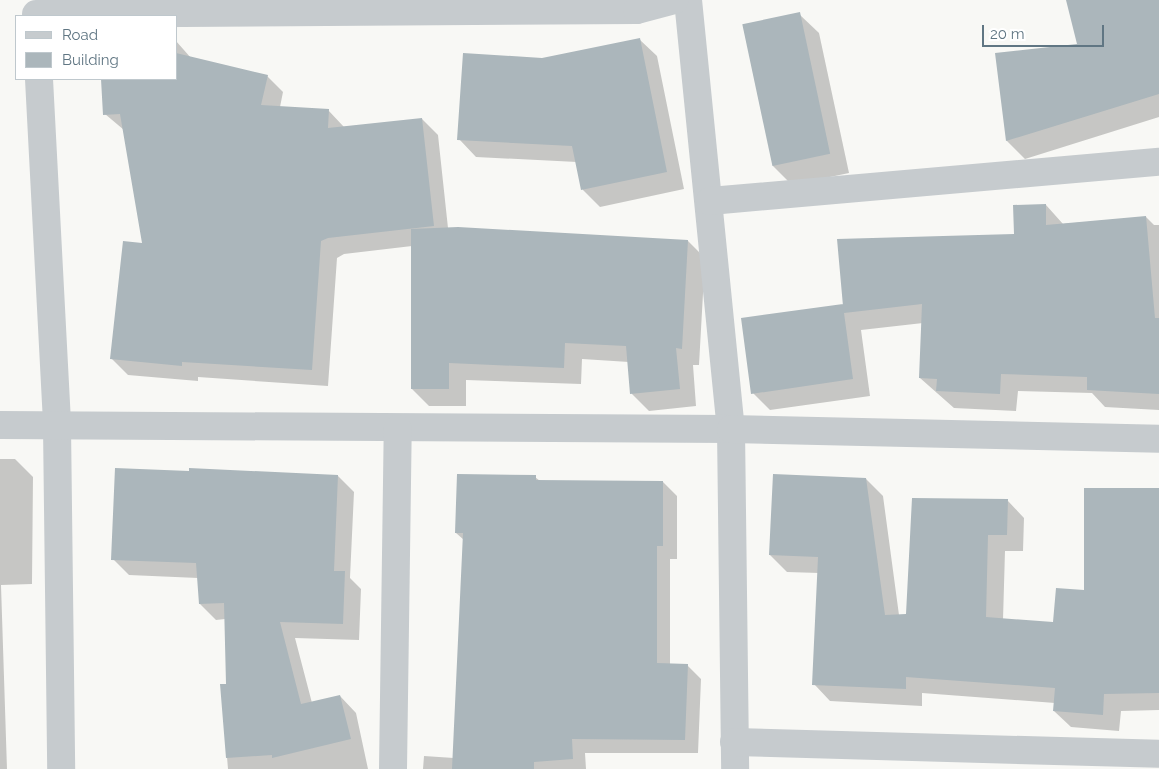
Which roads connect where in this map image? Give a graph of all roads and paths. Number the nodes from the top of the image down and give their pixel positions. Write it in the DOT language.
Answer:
graph roads {
  1 [pos="675,0"];
  2 [pos="688,0"];
  3 [pos="36,10"];
  4 [pos="39,80"];
  5 [pos="1159,162"];
  6 [pos="710,200"];
  7 [pos="0,425"];
  8 [pos="57,426"];
  9 [pos="398,429"];
  10 [pos="731,429"];
  11 [pos="1159,439"];
  12 [pos="734,742"];
  13 [pos="1159,754"];
  14 [pos="61,769"];
  15 [pos="393,769"];
  16 [pos="735,769"];
  1 -- 3 [label="street"];
  2 -- 6 [label="street"];
  4 -- 8 [label="street"];
  5 -- 6 [label="street"];
  6 -- 10 [label="street"];
  7 -- 8 [label="street"];
  8 -- 9 [label="street"];
  8 -- 14 [label="street"];
  9 -- 10 [label="street"];
  9 -- 15 [label="street"];
  10 -- 11 [label="street"];
  10 -- 12 [label="street"];
  12 -- 13 [label="street"];
  12 -- 16 [label="street"];
}
